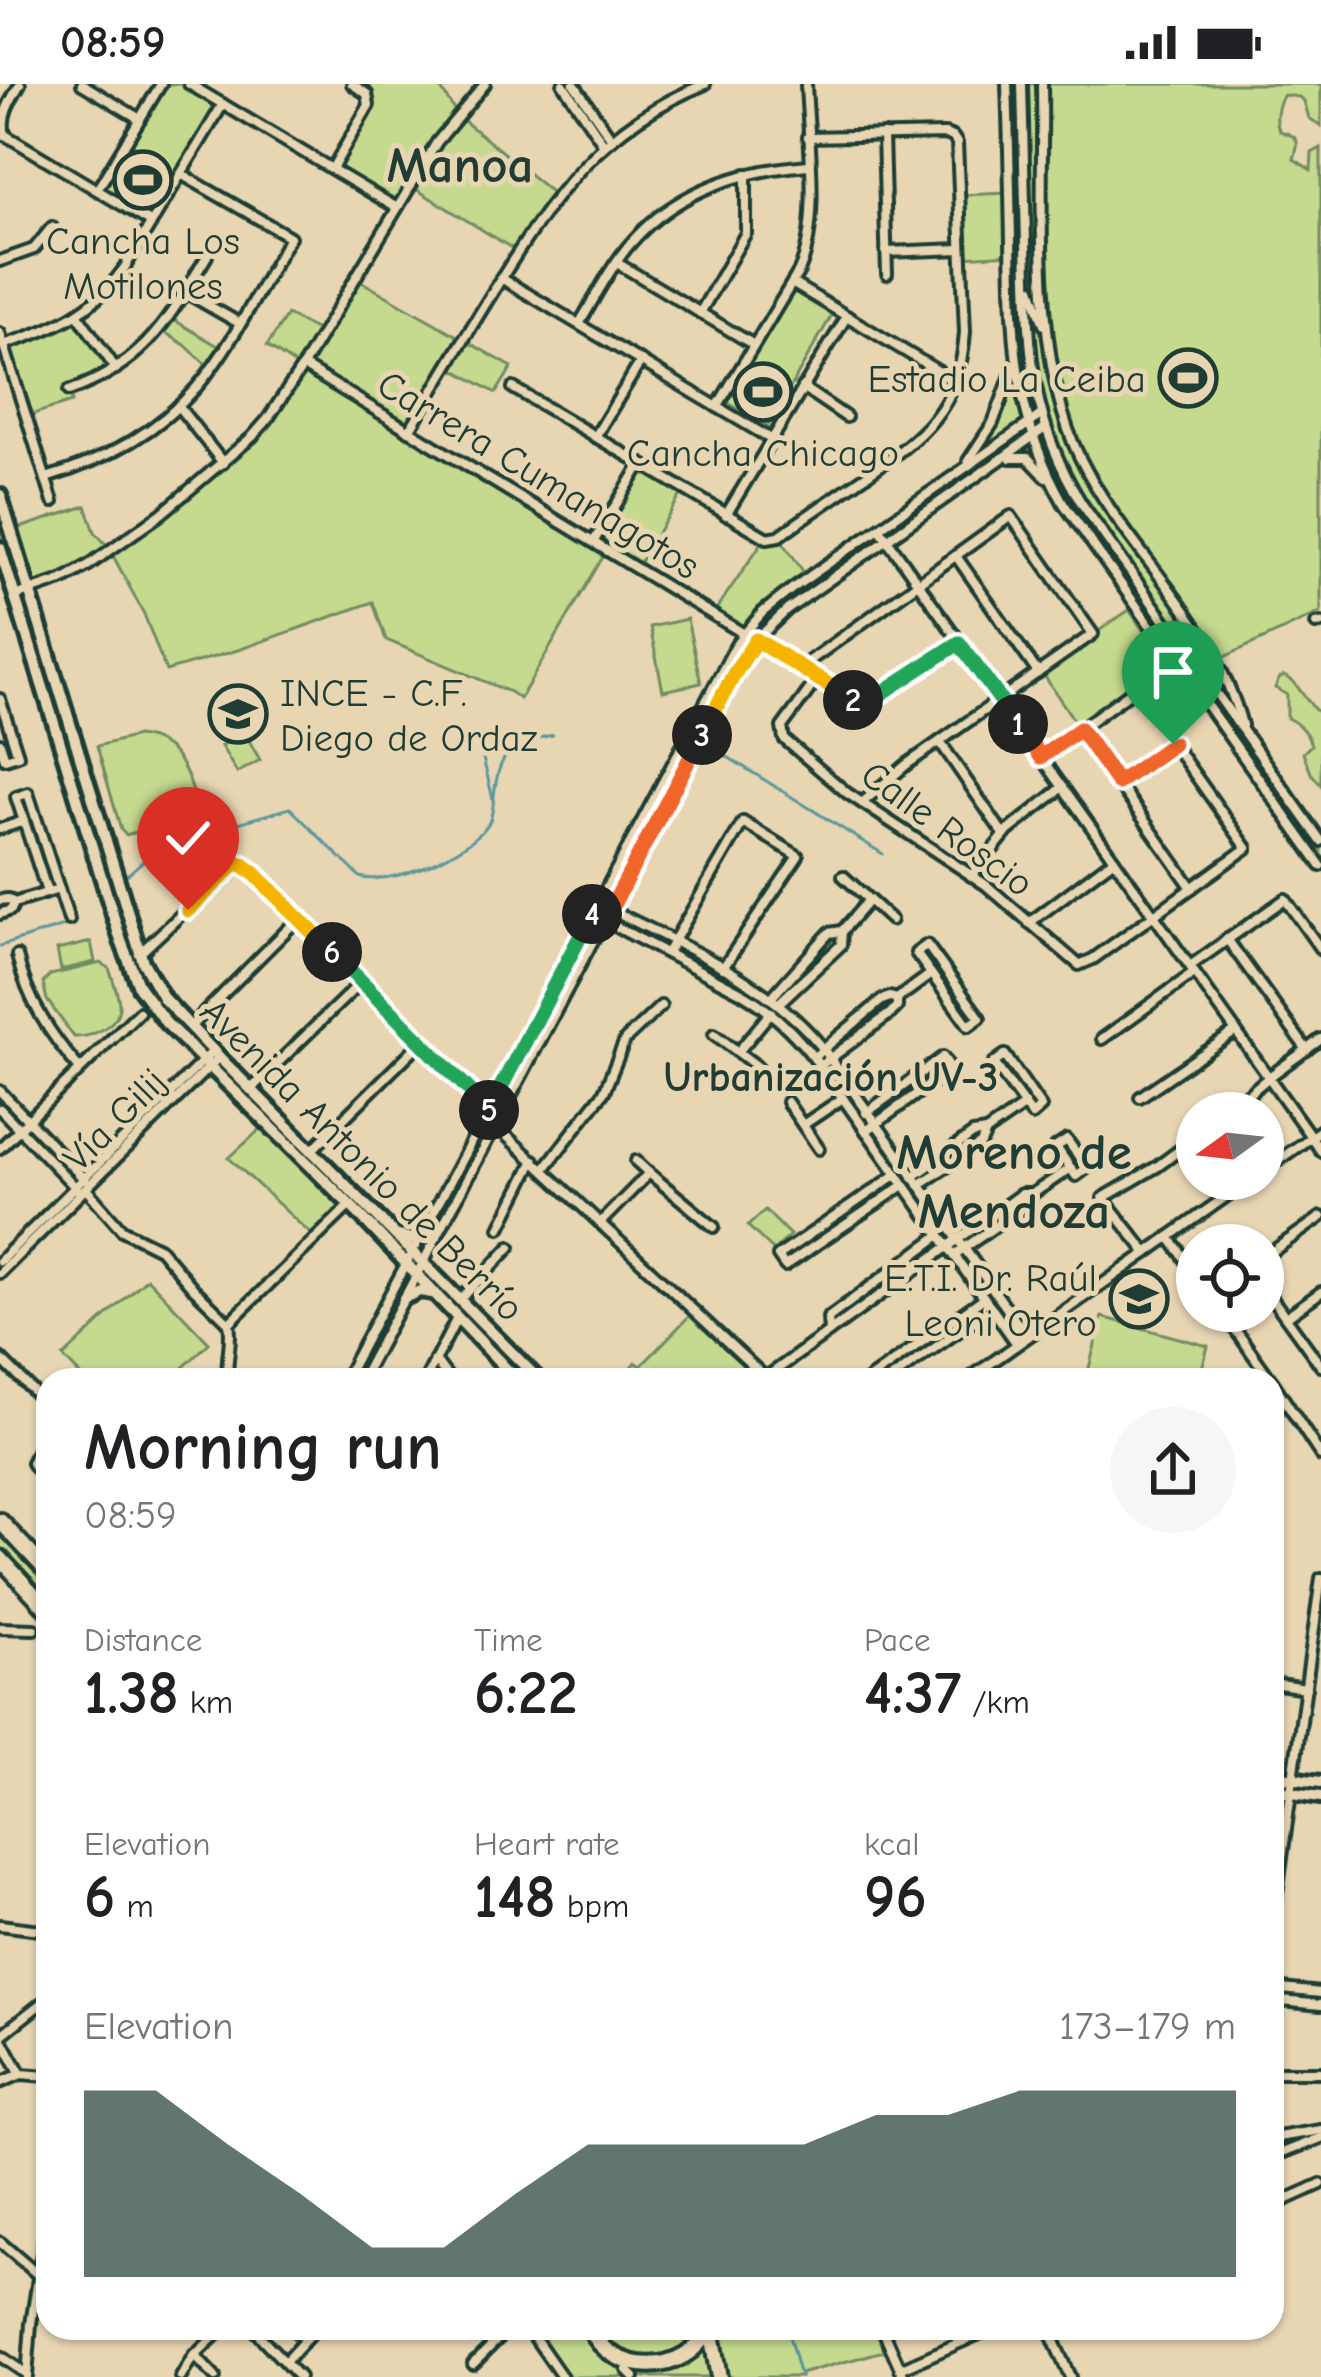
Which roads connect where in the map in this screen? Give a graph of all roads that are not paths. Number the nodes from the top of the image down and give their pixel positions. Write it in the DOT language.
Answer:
graph roads {
  1 [pos="20,84"];
  2 [pos="82,84"];
  3 [pos="161,84"];
  4 [pos="188,84"];
  5 [pos="352,84"];
  6 [pos="485,84"];
  7 [pos="563,84"];
  8 [pos="574,84"];
  9 [pos="705,84"];
  10 [pos="806,84"];
  11 [pos="1007,84"];
  12 [pos="1022,84"];
  13 [pos="1042,84"];
  14 [pos="223,104"];
  15 [pos="140,119"];
  16 [pos="883,135"];
  17 [pos="808,137"];
  18 [pos="608,142"];
  19 [pos="809,165"];
  20 [pos="332,169"];
  21 [pos="181,174"];
  22 [pos="746,174"];
  23 [pos="97,190"];
  24 [pos="397,208"];
  25 [pos="152,223"];
  26 [pos="52,227"];
  27 [pos="962,249"];
  28 [pos="886,252"];
  29 [pos="207,256"];
  30 [pos="0,261"];
  31 [pos="617,263"];
  32 [pos="886,274"];
  33 [pos="1027,277"];
  34 [pos="501,278"];
  35 [pos="792,283"];
  36 [pos="185,292"];
  37 [pos="700,313"];
  38 [pos="78,315"];
  39 [pos="847,316"];
  40 [pos="239,323"];
  41 [pos="579,324"];
  42 [pos="0,333"];
  43 [pos="1048,338"];
  44 [pos="3,345"];
  45 [pos="754,345"];
  46 [pos="1015,360"];
  47 [pos="641,361"];
  48 [pos="303,366"];
  49 [pos="116,369"];
  50 [pos="956,382"];
  51 [pos="802,387"];
  52 [pos="513,388"];
  53 [pos="69,391"];
  54 [pos="178,406"];
  55 [pos="717,407"];
  56 [pos="1041,416"];
  57 [pos="846,417"];
  58 [pos="1029,424"];
  59 [pos="1045,428"];
  60 [pos="410,430"];
  61 [pos="595,437"];
  62 [pos="1034,437"];
  63 [pos="771,439"];
  64 [pos="1003,460"];
  65 [pos="224,463"];
  66 [pos="641,464"];
  67 [pos="962,470"];
  68 [pos="46,478"];
  69 [pos="1060,496"];
  70 [pos="0,497"];
  71 [pos="53,502"];
  72 [pos="726,515"];
  73 [pos="879,528"];
  74 [pos="887,540"];
  75 [pos="594,541"];
  76 [pos="0,548"];
  77 [pos="956,556"];
  78 [pos="917,583"];
  79 [pos="29,592"];
  80 [pos="14,596"];
  81 [pos="1194,624"];
  82 [pos="744,633"];
  83 [pos="756,640"];
  84 [pos="959,643"];
  85 [pos="1187,651"];
  86 [pos="1175,660"];
  87 [pos="800,667"];
  88 [pos="1038,673"];
  89 [pos="818,678"];
  90 [pos="0,699"];
  91 [pos="1000,700"];
  92 [pos="1080,729"];
  93 [pos="1244,732"];
  94 [pos="940,742"];
  95 [pos="0,747"];
  96 [pos="1041,757"];
  97 [pos="1118,783"];
  98 [pos="1063,787"];
  99 [pos="862,802"];
  100 [pos="24,821"];
  101 [pos="0,829"];
  102 [pos="1004,835"];
  103 [pos="1321,841"];
  104 [pos="1114,859"];
  105 [pos="1321,866"];
  106 [pos="843,876"];
  107 [pos="971,876"];
  108 [pos="1192,888"];
  109 [pos="59,889"];
  110 [pos="47,892"];
  111 [pos="869,900"];
  112 [pos="0,901"];
  113 [pos="14,903"];
  114 [pos="598,903"];
  115 [pos="610,910"];
  116 [pos="0,914"];
  117 [pos="592,914"];
  118 [pos="1154,916"];
  119 [pos="299,918"];
  120 [pos="69,920"];
  121 [pos="605,920"];
  122 [pos="891,920"];
  123 [pos="1029,923"];
  124 [pos="842,931"];
  125 [pos="1227,940"];
  126 [pos="672,942"];
  127 [pos="1321,950"];
  128 [pos="140,952"];
  129 [pos="667,953"];
  130 [pos="17,956"];
  131 [pos="128,963"];
  132 [pos="723,968"];
  133 [pos="1192,969"];
  134 [pos="931,974"];
  135 [pos="717,979"];
  136 [pos="362,982"];
  137 [pos="897,999"];
  138 [pos="776,1000"];
  139 [pos="662,1006"];
  140 [pos="139,1012"];
  141 [pos="771,1012"];
  142 [pos="190,1027"];
  143 [pos="1236,1031"];
  144 [pos="714,1034"];
  145 [pos="1102,1039"];
  146 [pos="1321,1040"];
  147 [pos="421,1042"];
  148 [pos="823,1049"];
  149 [pos="1307,1050"];
  150 [pos="738,1052"];
  151 [pos="212,1058"];
  152 [pos="830,1059"];
  153 [pos="817,1061"];
  154 [pos="758,1067"];
  155 [pos="80,1069"];
  156 [pos="1269,1077"];
  157 [pos="251,1090"];
  158 [pos="0,1091"];
  159 [pos="1251,1092"];
  160 [pos="1140,1097"];
  161 [pos="843,1098"];
  162 [pos="787,1102"];
  163 [pos="1024,1105"];
  164 [pos="0,1109"];
  165 [pos="489,1110"];
  166 [pos="868,1112"];
  167 [pos="857,1119"];
  168 [pos="27,1121"];
  169 [pos="498,1123"];
  170 [pos="876,1124"];
  171 [pos="803,1125"];
  172 [pos="19,1129"];
  173 [pos="1321,1130"];
  174 [pos="866,1131"];
  175 [pos="1311,1137"];
  176 [pos="0,1148"];
  177 [pos="819,1149"];
  178 [pos="1321,1151"];
  179 [pos="1176,1153"];
  180 [pos="307,1155"];
  181 [pos="1284,1156"];
  182 [pos="534,1160"];
  183 [pos="636,1161"];
  184 [pos="1071,1168"];
  185 [pos="544,1169"];
  186 [pos="649,1173"];
  187 [pos="896,1174"];
  188 [pos="916,1181"];
  189 [pos="904,1184"];
  190 [pos="83,1187"];
  191 [pos="1031,1194"];
  192 [pos="1221,1200"];
  193 [pos="350,1204"];
  194 [pos="1321,1217"];
  195 [pos="600,1222"];
  196 [pos="500,1228"];
  197 [pos="714,1228"];
  198 [pos="424,1233"];
  199 [pos="395,1234"];
  200 [pos="940,1235"];
  201 [pos="1169,1237"];
  202 [pos="957,1238"];
  203 [pos="1284,1243"];
  204 [pos="947,1245"];
  205 [pos="1176,1246"];
  206 [pos="510,1247"];
  207 [pos="964,1248"];
  208 [pos="413,1252"];
  209 [pos="1147,1253"];
  210 [pos="954,1255"];
  211 [pos="0,1261"];
  212 [pos="423,1263"];
  213 [pos="406,1264"];
  214 [pos="0,1274"];
  215 [pos="416,1275"];
  216 [pos="1321,1292"];
  217 [pos="432,1293"];
  218 [pos="404,1298"];
  219 [pos="984,1298"];
  220 [pos="460,1300"];
  221 [pos="992,1308"];
  222 [pos="1284,1314"];
  223 [pos="1286,1317"];
  224 [pos="457,1318"];
  225 [pos="229,1323"];
  226 [pos="829,1332"];
  227 [pos="1237,1332"];
  228 [pos="1027,1337"];
  229 [pos="1017,1344"];
  230 [pos="0,1358"];
  231 [pos="435,1360"];
  232 [pos="1321,1366"];
  233 [pos="227,1368"];
  234 [pos="350,1368"];
  235 [pos="367,1368"];
  236 [pos="431,1368"];
  237 [pos="441,1368"];
  238 [pos="506,1368"];
  239 [pos="527,1368"];
  240 [pos="754,1368"];
  241 [pos="781,1368"];
  242 [pos="885,1368"];
  243 [pos="906,1368"];
  244 [pos="984,1368"];
  245 [pos="1263,1368"];
  246 [pos="36,1394"];
  247 [pos="1284,1399"];
  248 [pos="1321,1456"];
  249 [pos="0,1520"];
  250 [pos="0,1558"];
  251 [pos="36,1559"];
  252 [pos="1321,1578"];
  253 [pos="36,1597"];
  254 [pos="0,1628"];
  255 [pos="34,1629"];
  256 [pos="1316,1649"];
  257 [pos="1284,1685"];
  258 [pos="1306,1688"];
  259 [pos="1284,1777"];
  260 [pos="1293,1778"];
  261 [pos="1321,1782"];
  262 [pos="1284,1791"];
  263 [pos="1290,1792"];
  264 [pos="1321,1797"];
  265 [pos="1284,1830"];
  266 [pos="0,1925"];
  267 [pos="36,1930"];
  268 [pos="1284,1989"];
  269 [pos="1321,1994"];
  270 [pos="1284,2001"];
  271 [pos="1321,2005"];
  272 [pos="36,2008"];
  273 [pos="0,2036"];
  274 [pos="1284,2072"];
  275 [pos="1321,2072"];
  276 [pos="20,2074"];
  277 [pos="36,2075"];
  278 [pos="0,2083"];
  279 [pos="1321,2134"];
  280 [pos="1284,2137"];
  281 [pos="1284,2151"];
  282 [pos="1321,2184"];
  283 [pos="1284,2200"];
  284 [pos="0,2242"];
  285 [pos="36,2274"];
  286 [pos="36,2294"];
  287 [pos="210,2340"];
  288 [pos="264,2340"];
  289 [pos="305,2340"];
  290 [pos="497,2340"];
  291 [pos="538,2340"];
  292 [pos="596,2340"];
  293 [pos="703,2340"];
  294 [pos="711,2340"];
  295 [pos="888,2340"];
  296 [pos="969,2340"];
  297 [pos="1053,2340"];
  298 [pos="194,2355"];
  299 [pos="0,2356"];
  300 [pos="285,2362"];
  301 [pos="473,2364"];
  302 [pos="902,2373"];
  303 [pos="637,2374"];
  304 [pos="27,2375"];
  305 [pos="181,2377"];
  306 [pos="214,2377"];
  307 [pos="299,2377"];
  308 [pos="562,2377"];
  309 [pos="719,2377"];
  310 [pos="1070,2377"];
  1 -- 23 [label="street"];
  2 -- 15 [label="street"];
  3 -- 15 [label="street"];
  4 -- 14 [label="street"];
  5 -- 20 [label="street"];
  6 -- 24 [label="street"];
  7 -- 18 [label="street"];
  8 -- 18 [label="street"];
  9 -- 18 [label="street"];
  10 -- 17 [label="street"];
  11 -- 46 [label="street"];
  12 -- 33 [label="street"];
  13 -- 43 [label="street"];
  14 -- 20 [label="street"];
  14 -- 21 [label="street"];
  15 -- 23 [label="street"];
  16 -- 17 [label="street"];
  16 -- 27 [label="street"];
  16 -- 28 [label="street"];
  17 -- 19 [label="street"];
  18 -- 34 [label="street"];
  19 -- 22 [label="street"];
  19 -- 35 [label="street"];
  20 -- 24 [label="street"];
  21 -- 25 [label="street"];
  21 -- 40 [label="street"];
  22 -- 31 [label="street"];
  22 -- 37 [label="street"];
  23 -- 25 [label="street"];
  24 -- 48 [label="street"];
  25 -- 38 [label="street"];
  26 -- 30 [label="street"];
  27 -- 28 [label="street"];
  27 -- 50 [label="street"];
  28 -- 32 [label="street"];
  29 -- 36 [label="street"];
  31 -- 37 [label="street"];
  31 -- 41 [label="street"];
  33 -- 43 [label="street"];
  33 -- 56 [label="street"];
  34 -- 41 [label="street"];
  34 -- 60 [label="street"];
  35 -- 39 [label="street"];
  35 -- 45 [label="street"];
  36 -- 40 [label="street"];
  36 -- 49 [label="street"];
  37 -- 45 [label="street"];
  38 -- 44 [label="street"];
  38 -- 49 [label="street"];
  39 -- 50 [label="street"];
  39 -- 51 [label="street"];
  40 -- 54 [label="street"];
  41 -- 47 [label="street"];
  42 -- 44 [label="street"];
  43 -- 81 [label="street"];
  44 -- 68 [label="street"];
  45 -- 55 [label="street"];
  46 -- 58 [label="street"];
  46 -- 67 [label="street"];
  47 -- 55 [label="street"];
  47 -- 61 [label="street"];
  48 -- 60 [label="street, Carrera Cumanagotos"];
  48 -- 65 [label="street"];
  49 -- 53 [label="street"];
  50 -- 72 [label="street"];
  51 -- 57 [label="street"];
  51 -- 63 [label="street"];
  52 -- 61 [label="street"];
  54 -- 65 [label="street"];
  54 -- 68 [label="street"];
  55 -- 63 [label="street"];
  56 -- 58 [label="street"];
  56 -- 59 [label="street"];
  58 -- 62 [label="street"];
  58 -- 67 [label="street"];
  59 -- 62 [label="street"];
  59 -- 85 [label="street"];
  60 -- 75 [label="street, Carrera Cumanagotos"];
  61 -- 66 [label="street"];
  62 -- 64 [label="street"];
  62 -- 69 [label="street"];
  63 -- 72 [label="street"];
  64 -- 69 [label="street"];
  64 -- 74 [label="street"];
  65 -- 79 [label="street"];
  66 -- 72 [label="street"];
  66 -- 75 [label="street"];
  67 -- 73 [label="street"];
  68 -- 71 [label="street"];
  69 -- 86 [label="street"];
  70 -- 79 [label="street, Avenida Antonio de Berrío"];
  73 -- 74 [label="street"];
  73 -- 82 [label="street"];
  74 -- 78 [label="street"];
  74 -- 83 [label="street"];
  75 -- 82 [label="street, Carrera Cumanagotos"];
  76 -- 80 [label="street, Avenida Antonio de Berrío"];
  77 -- 78 [label="street"];
  77 -- 88 [label="street"];
  77 -- 88 [label="street"];
  78 -- 84 [label="street"];
  78 -- 87 [label="street"];
  79 -- 80 [label="street"];
  79 -- 128 [label="street, Avenida Antonio de Berrío"];
  80 -- 131 [label="street, Avenida Antonio de Berrío"];
  81 -- 85 [label="street"];
  81 -- 93 [label="street"];
  82 -- 83 [label="street, Carrera Cumanagotos"];
  82 -- 114 [label="street"];
  83 -- 87 [label="street, Carrera Cumanagotos"];
  83 -- 115 [label="street"];
  84 -- 89 [label="street, Carrera Cumanagotos"];
  84 -- 91 [label="street"];
  85 -- 86 [label="street"];
  85 -- 93 [label="street"];
  86 -- 92 [label="street"];
  86 -- 105 [label="street"];
  87 -- 89 [label="street, Carrera Cumanagotos"];
  88 -- 91 [label="street"];
  89 -- 99 [label="street, Calle Roscio"];
  90 -- 95 [label="street"];
  91 -- 94 [label="street"];
  91 -- 96 [label="street"];
  92 -- 96 [label="street"];
  92 -- 97 [label="street"];
  93 -- 103 [label="street"];
  94 -- 99 [label="street"];
  94 -- 102 [label="street"];
  96 -- 98 [label="street"];
  97 -- 108 [label="street"];
  97 -- 108 [label="street"];
  98 -- 102 [label="street"];
  98 -- 104 [label="street"];
  99 -- 107 [label="street, Calle Roscio"];
  100 -- 101 [label="street"];
  100 -- 109 [label="street"];
  100 -- 110 [label="street"];
  102 -- 107 [label="street"];
  104 -- 118 [label="street"];
  104 -- 123 [label="street"];
  106 -- 111 [label="street"];
  107 -- 123 [label="street, Calle Roscio"];
  108 -- 118 [label="street"];
  109 -- 110 [label="street"];
  109 -- 120 [label="street"];
  110 -- 113 [label="street"];
  111 -- 122 [label="street"];
  111 -- 124 [label="street"];
  112 -- 113 [label="street"];
  113 -- 116 [label="street"];
  114 -- 115 [label="street"];
  114 -- 117 [label="street"];
  115 -- 121 [label="street"];
  115 -- 126 [label="street"];
  117 -- 121 [label="street"];
  117 -- 165 [label="street"];
  118 -- 123 [label="street, Calle Roscio"];
  118 -- 133 [label="street"];
  119 -- 128 [label="street"];
  119 -- 136 [label="street"];
  119 -- 142 [label="street"];
  121 -- 129 [label="street"];
  121 -- 169 [label="street"];
  124 -- 138 [label="street"];
  124 -- 138 [label="street"];
  125 -- 127 [label="street"];
  125 -- 133 [label="street"];
  125 -- 149 [label="street"];
  126 -- 129 [label="street"];
  126 -- 132 [label="street"];
  126 -- 132 [label="street"];
  128 -- 131 [label="street"];
  128 -- 142 [label="street, Avenida Antonio de Berrío"];
  129 -- 135 [label="street"];
  130 -- 155 [label="street"];
  131 -- 151 [label="street, Avenida Antonio de Berrío"];
  132 -- 135 [label="street"];
  132 -- 138 [label="street"];
  133 -- 143 [label="street"];
  133 -- 145 [label="street"];
  134 -- 134 [label="street"];
  134 -- 137 [label="street"];
  135 -- 141 [label="street"];
  136 -- 147 [label="street"];
  136 -- 157 [label="street"];
  137 -- 148 [label="street"];
  137 -- 152 [label="street"];
  138 -- 148 [label="street"];
  139 -- 185 [label="street"];
  140 -- 155 [label="street"];
  141 -- 150 [label="street"];
  141 -- 153 [label="street"];
  142 -- 151 [label="street, Avenida Antonio de Berrío"];
  143 -- 156 [label="street"];
  143 -- 160 [label="street"];
  144 -- 150 [label="street"];
  146 -- 149 [label="street"];
  147 -- 165 [label="street"];
  147 -- 180 [label="street"];
  148 -- 152 [label="street"];
  148 -- 153 [label="street"];
  149 -- 156 [label="street"];
  150 -- 154 [label="street"];
  151 -- 157 [label="street, Avenida Antonio de Berrío"];
  151 -- 180 [label="street, Avenida Antonio de Berrío"];
  151 -- 190 [label="street, Vía Gilij"];
  152 -- 153 [label="street"];
  152 -- 166 [label="street"];
  153 -- 161 [label="street"];
  155 -- 168 [label="street"];
  156 -- 159 [label="street"];
  156 -- 175 [label="street"];
  157 -- 180 [label="street, Avenida Antonio de Berrío"];
  158 -- 168 [label="street"];
  161 -- 167 [label="street"];
  161 -- 171 [label="street"];
  162 -- 171 [label="street"];
  163 -- 163 [label="street"];
  163 -- 188 [label="street"];
  164 -- 172 [label="street"];
  165 -- 169 [label="street"];
  165 -- 198 [label="street"];
  166 -- 167 [label="street"];
  166 -- 170 [label="street"];
  166 -- 170 [label="street"];
  167 -- 174 [label="street"];
  168 -- 172 [label="street"];
  168 -- 190 [label="street"];
  169 -- 182 [label="street"];
  169 -- 212 [label="street"];
  170 -- 174 [label="street"];
  170 -- 188 [label="street"];
  171 -- 177 [label="street"];
  172 -- 176 [label="street"];
  172 -- 190 [label="street"];
  173 -- 175 [label="street"];
  174 -- 187 [label="street"];
  175 -- 178 [label="street"];
  175 -- 181 [label="street"];
  179 -- 209 [label="street"];
  180 -- 193 [label="street, Avenida Antonio de Berrío"];
  180 -- 199 [label="street, Avenida Antonio de Berrío"];
  182 -- 185 [label="street"];
  182 -- 196 [label="street"];
  183 -- 186 [label="street"];
  184 -- 184 [label="street"];
  184 -- 191 [label="street"];
  185 -- 195 [label="street"];
  186 -- 195 [label="street"];
  186 -- 197 [label="street"];
  187 -- 189 [label="street"];
  187 -- 189 [label="street"];
  188 -- 202 [label="street"];
  189 -- 200 [label="street"];
  190 -- 211 [label="street, Vía Gilij"];
  190 -- 214 [label="street, Vía Gilij"];
  190 -- 225 [label="street"];
  191 -- 202 [label="street"];
  191 -- 207 [label="street"];
  192 -- 201 [label="street"];
  193 -- 213 [label="street, Avenida Antonio de Berrío"];
  193 -- 225 [label="street"];
  194 -- 203 [label="street"];
  195 -- 240 [label="street"];
  198 -- 199 [label="street"];
  198 -- 208 [label="street"];
  199 -- 208 [label="street, Avenida Antonio de Berrío"];
  200 -- 204 [label="street"];
  200 -- 226 [label="street"];
  201 -- 205 [label="street"];
  201 -- 209 [label="street"];
  202 -- 204 [label="street"];
  202 -- 207 [label="street"];
  204 -- 210 [label="street"];
  204 -- 226 [label="street"];
  206 -- 220 [label="street"];
  207 -- 210 [label="street"];
  207 -- 228 [label="street"];
  208 -- 212 [label="street, Avenida Antonio de Berrío"];
  208 -- 213 [label="street"];
  209 -- 228 [label="street"];
  210 -- 219 [label="street"];
  212 -- 215 [label="street"];
  212 -- 220 [label="street, Avenida Antonio de Berrío"];
  213 -- 215 [label="street, Avenida Antonio de Berrío"];
  213 -- 234 [label="street"];
  215 -- 217 [label="street, Avenida Antonio de Berrío"];
  215 -- 218 [label="street"];
  216 -- 223 [label="street"];
  217 -- 218 [label="street"];
  217 -- 224 [label="street, Avenida Antonio de Berrío"];
  218 -- 235 [label="street"];
  219 -- 221 [label="street"];
  219 -- 242 [label="street"];
  220 -- 239 [label="street, Avenida Antonio de Berrío"];
  221 -- 229 [label="street"];
  221 -- 243 [label="street"];
  222 -- 223 [label="street"];
  223 -- 232 [label="street"];
  224 -- 231 [label="street"];
  224 -- 238 [label="street, Avenida Antonio de Berrío"];
  225 -- 233 [label="street"];
  226 -- 241 [label="street"];
  227 -- 245 [label="street"];
  228 -- 229 [label="street"];
  229 -- 244 [label="street"];
  230 -- 246 [label="street"];
  231 -- 236 [label="street"];
  231 -- 237 [label="street"];
  247 -- 248 [label="street"];
  249 -- 251 [label="highway"];
  250 -- 253 [label="highway"];
  252 -- 256 [label="street"];
  254 -- 255 [label="street"];
  256 -- 258 [label="street"];
  257 -- 258 [label="street"];
  258 -- 260 [label="street"];
  259 -- 260 [label="street"];
  260 -- 261 [label="street"];
  260 -- 263 [label="street"];
  262 -- 263 [label="street"];
  263 -- 264 [label="street"];
  263 -- 265 [label="street"];
  266 -- 267 [label="street"];
  268 -- 269 [label="street"];
  270 -- 271 [label="street"];
  272 -- 273 [label="street"];
  273 -- 276 [label="street"];
  274 -- 275 [label="street"];
  276 -- 277 [label="street"];
  276 -- 278 [label="street"];
  279 -- 280 [label="street"];
  279 -- 281 [label="street"];
  282 -- 283 [label="street"];
  284 -- 285 [label="street"];
  286 -- 304 [label="street"];
  287 -- 298 [label="street"];
  288 -- 300 [label="street"];
  289 -- 300 [label="street"];
  290 -- 301 [label="street"];
  291 -- 308 [label="street"];
  292 -- 303 [label="highway"];
  293 -- 303 [label="highway"];
  294 -- 309 [label="highway"];
  295 -- 302 [label="street"];
  296 -- 302 [label="street"];
  297 -- 310 [label="street"];
  298 -- 305 [label="street"];
  298 -- 306 [label="street"];
  299 -- 304 [label="street"];
  300 -- 307 [label="street"];
}
